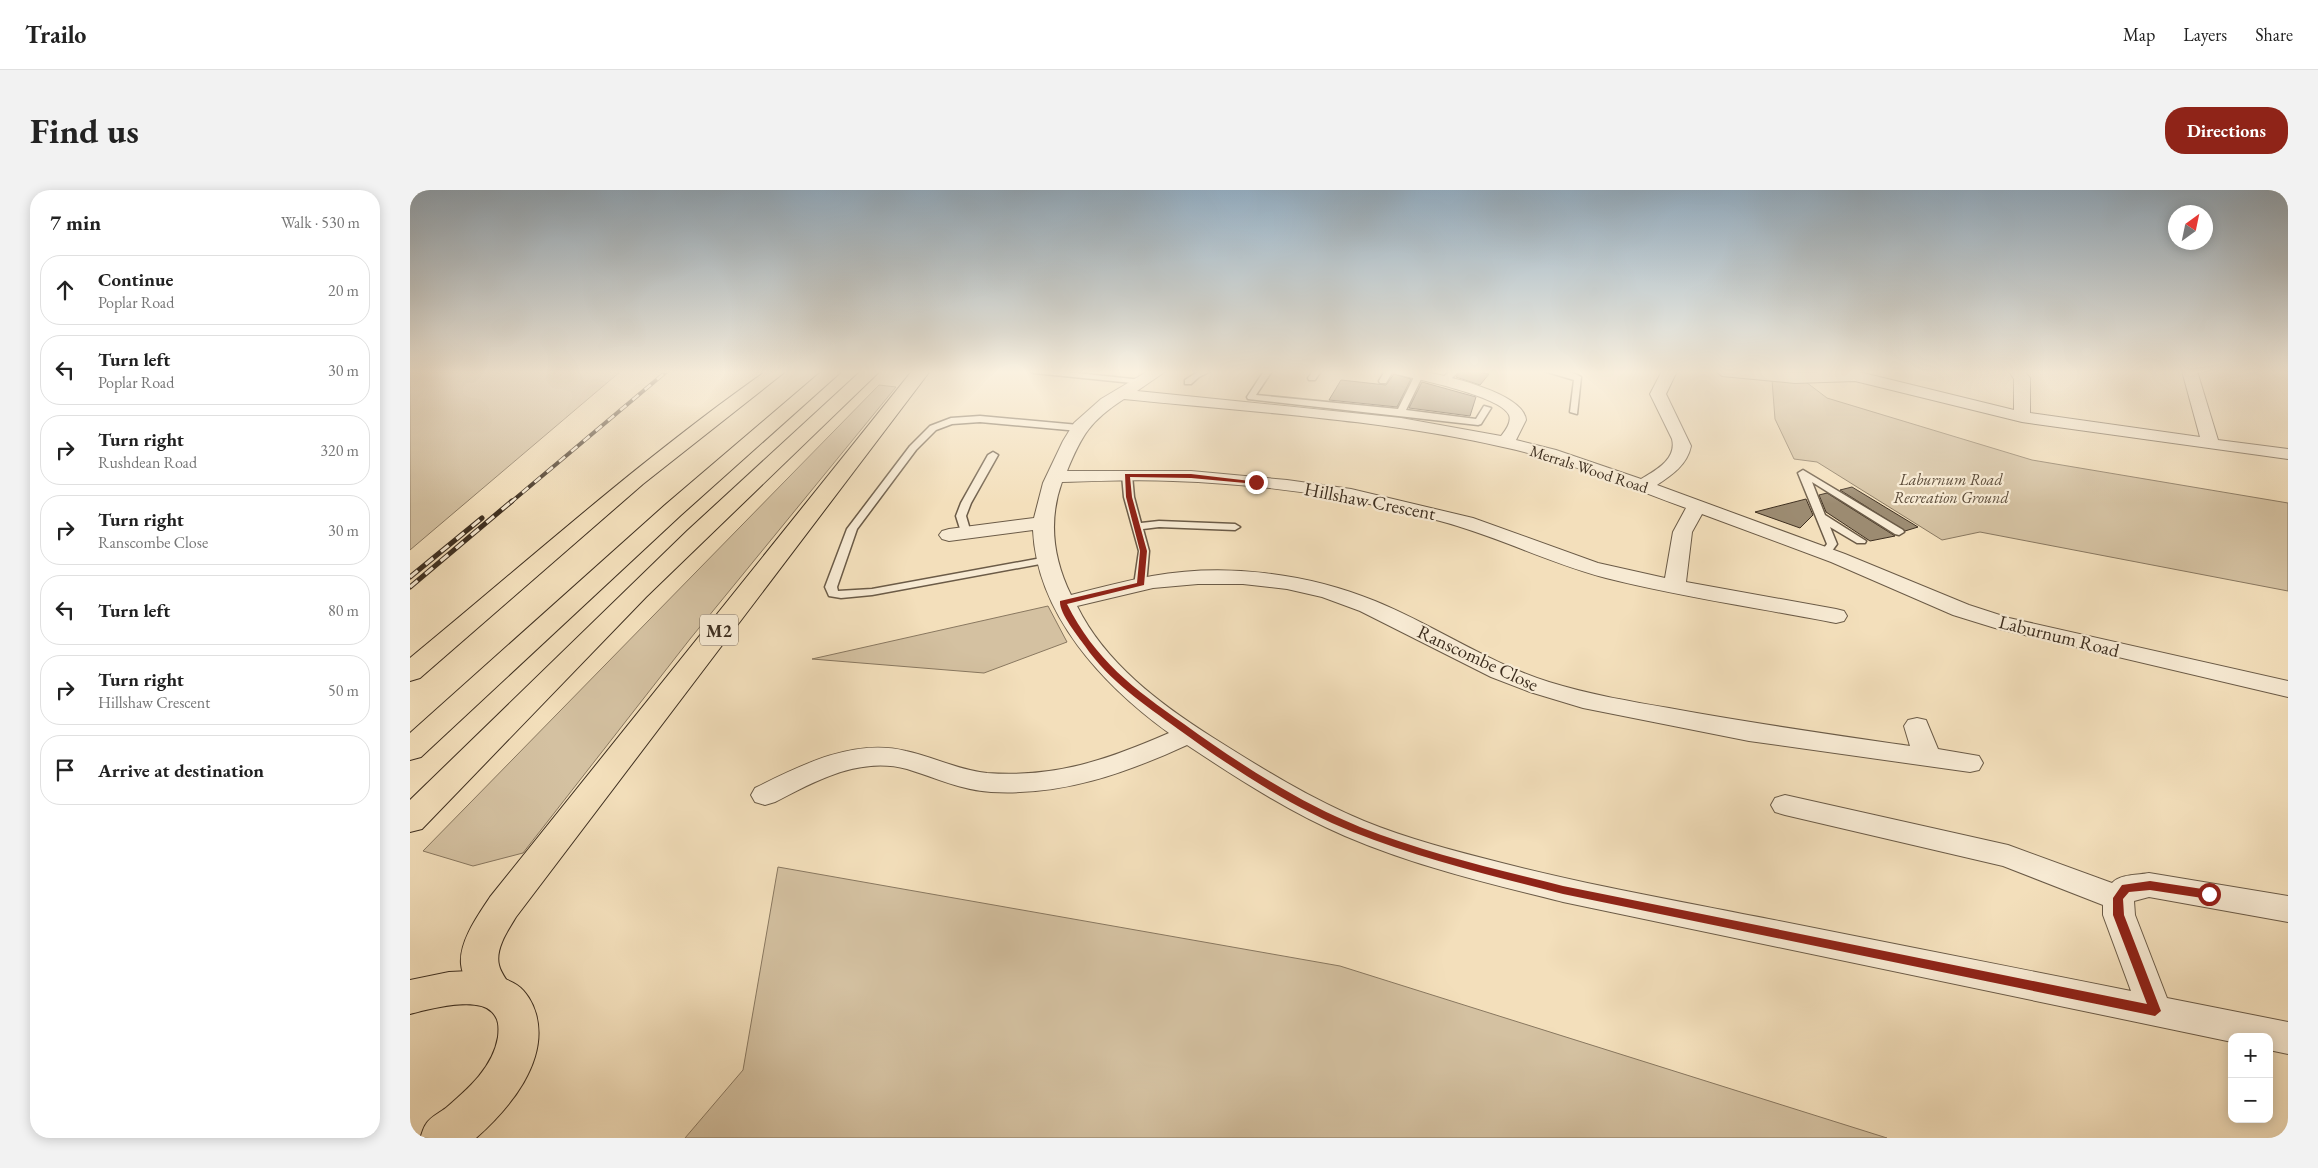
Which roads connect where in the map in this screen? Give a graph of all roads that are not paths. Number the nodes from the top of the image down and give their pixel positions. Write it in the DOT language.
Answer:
graph roads {
  1 [pos="715,415"];
  2 [pos="782,415"];
  3 [pos="824,415"];
  4 [pos="886,415"];
  5 [pos="1093,415"];
  6 [pos="1326,415"];
  7 [pos="1426,415"];
  8 [pos="1482,415"];
  9 [pos="1517,415"];
  10 [pos="1667,415"];
  11 [pos="2015,415"];
  12 [pos="2202,415"];
  13 [pos="2022,417"];
  14 [pos="1079,428"];
  15 [pos="1505,442"];
  16 [pos="2210,443"];
  17 [pos="2288,454"];
  18 [pos="993,455"];
  19 [pos="1127,475"];
  20 [pos="1055,477"];
  21 [pos="1643,486"];
  22 [pos="1698,507"];
  23 [pos="1821,517"];
  24 [pos="1042,523"];
  25 [pos="1136,527"];
  26 [pos="1235,527"];
  27 [pos="1899,532"];
  28 [pos="958,534"];
  29 [pos="1861,541"];
  30 [pos="1832,555"];
  31 [pos="1047,560"];
  32 [pos="1140,585"];
  33 [pos="1675,585"];
  34 [pos="1063,602"];
  35 [pos="1836,616"];
  36 [pos="410,672"];
  37 [pos="2288,689"];
  38 [pos="1917,726"];
  39 [pos="1190,734"];
  40 [pos="410,750"];
  41 [pos="1927,757"];
  42 [pos="1970,763"];
  43 [pos="765,795"];
  44 [pos="1785,805"];
  45 [pos="410,820"];
  46 [pos="2118,898"];
  47 [pos="2288,909"];
  48 [pos="493,990"];
  49 [pos="410,998"];
  50 [pos="2155,1011"];
  51 [pos="2288,1038"];
  52 [pos="442,1138"];
  1 -- 36 [label="highway"];
  2 -- 40 [label="highway"];
  3 -- 45 [label="highway"];
  4 -- 48 [label="highway, M2"];
  5 -- 14 [label="street"];
  6 -- 15 [label="street, Merrals Wood Road"];
  7 -- 8 [label="lane"];
  9 -- 15 [label="street"];
  10 -- 21 [label="street"];
  11 -- 13 [label="street"];
  12 -- 16 [label="street"];
  13 -- 16 [label="street"];
  14 -- 20 [label="street"];
  14 -- 31 [label="lane"];
  15 -- 21 [label="street, Merrals Wood Road"];
  16 -- 17 [label="street"];
  18 -- 28 [label="lane"];
  19 -- 20 [label="street, Hillshaw Crescent"];
  19 -- 25 [label="lane"];
  19 -- 33 [label="street, Hillshaw Crescent"];
  20 -- 24 [label="street"];
  21 -- 22 [label="street, Merrals Wood Road"];
  22 -- 30 [label="street, Merrals Wood Road"];
  22 -- 33 [label="street"];
  23 -- 27 [label="lane"];
  23 -- 29 [label="lane"];
  23 -- 30 [label="lane"];
  24 -- 28 [label="street"];
  24 -- 31 [label="street"];
  25 -- 26 [label="lane"];
  25 -- 32 [label="lane"];
  30 -- 37 [label="street, Laburnum Road"];
  31 -- 34 [label="street"];
  32 -- 34 [label="street, Ranscombe Close"];
  32 -- 41 [label="street, Ranscombe Close"];
  33 -- 35 [label="street, Hillshaw Crescent"];
  34 -- 39 [label="street"];
  38 -- 41 [label="street"];
  39 -- 43 [label="street"];
  39 -- 50 [label="street"];
  41 -- 42 [label="street, Ranscombe Close"];
  44 -- 46 [label="street"];
  46 -- 47 [label="street"];
  46 -- 50 [label="street"];
  48 -- 49 [label="highway"];
  48 -- 52 [label="highway"];
  50 -- 51 [label="street"];
}
